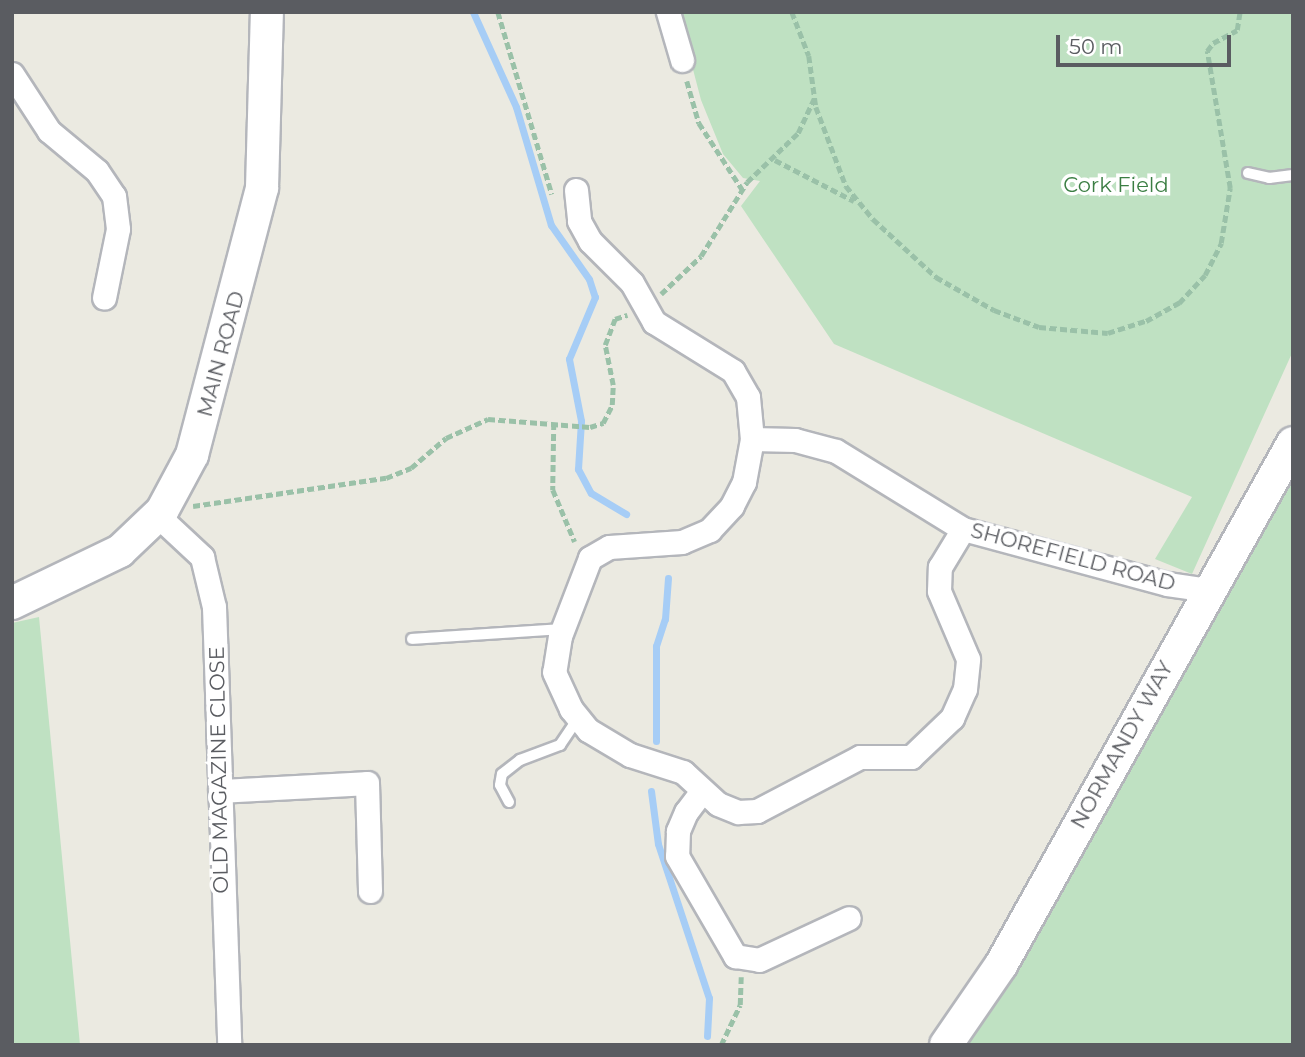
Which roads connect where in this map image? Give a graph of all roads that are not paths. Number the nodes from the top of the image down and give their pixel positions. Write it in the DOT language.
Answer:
graph roads {
  1 [pos="267,12"];
  2 [pos="668,12"];
  3 [pos="682,60"];
  4 [pos="12,74"];
  5 [pos="1248,173"];
  6 [pos="1293,175"];
  7 [pos="577,199"];
  8 [pos="104,298"];
  9 [pos="752,439"];
  10 [pos="1293,443"];
  11 [pos="160,513"];
  12 [pos="963,529"];
  13 [pos="1208,590"];
  14 [pos="12,603"];
  15 [pos="562,629"];
  16 [pos="412,639"];
  17 [pos="578,718"];
  18 [pos="220,791"];
  19 [pos="702,791"];
  20 [pos="509,802"];
  21 [pos="370,891"];
  22 [pos="849,918"];
  23 [pos="229,1045"];
  24 [pos="946,1045"];
  1 -- 11 [label="street, MAIN ROAD"];
  2 -- 3 [label="street"];
  4 -- 8 [label="street"];
  5 -- 6 [label="lane"];
  7 -- 9 [label="street"];
  9 -- 12 [label="street, SHOREFIELD ROAD"];
  9 -- 15 [label="street"];
  10 -- 13 [label="street, NORMANDY WAY"];
  11 -- 14 [label="street, MAIN ROAD"];
  11 -- 18 [label="street, OLD MAGAZINE CLOSE"];
  12 -- 13 [label="street, SHOREFIELD ROAD"];
  12 -- 19 [label="street"];
  13 -- 24 [label="street, NORMANDY WAY"];
  15 -- 16 [label="lane"];
  15 -- 17 [label="street"];
  17 -- 19 [label="street"];
  17 -- 20 [label="lane"];
  18 -- 21 [label="street"];
  18 -- 23 [label="street, OLD MAGAZINE CLOSE"];
  19 -- 22 [label="street"];
}
